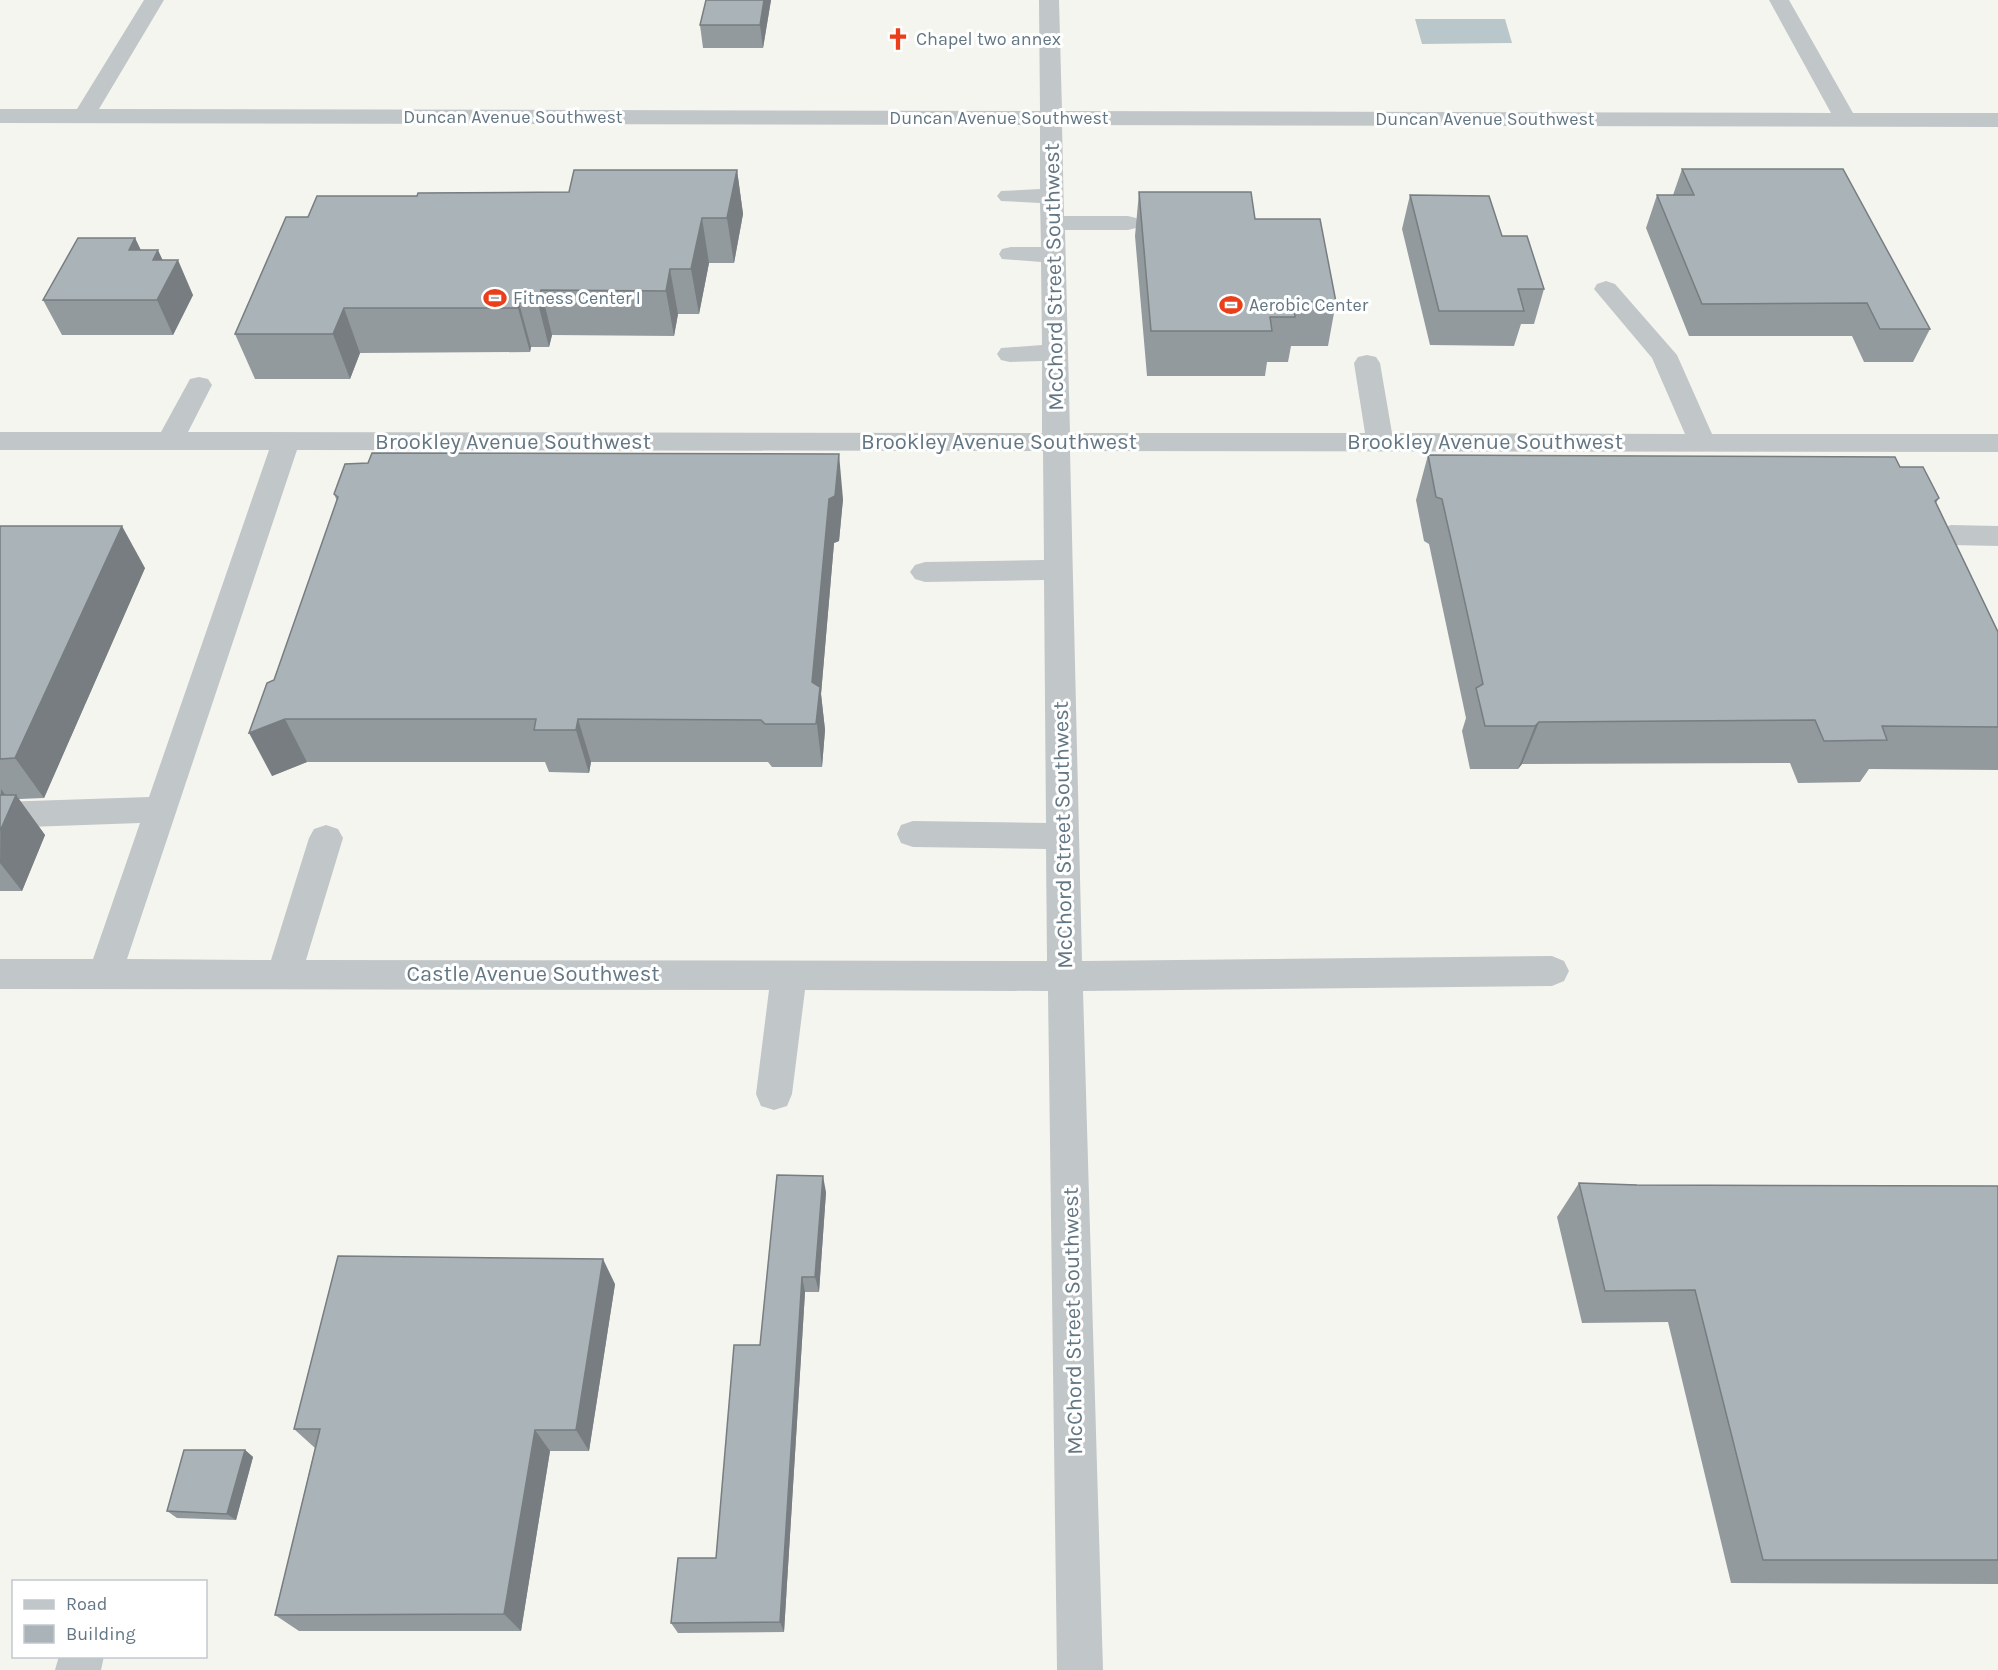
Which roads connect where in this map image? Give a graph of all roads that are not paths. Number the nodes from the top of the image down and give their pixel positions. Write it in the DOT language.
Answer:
graph roads {
  1 [pos="154,0"];
  2 [pos="1049,0"];
  3 [pos="1779,0"];
  4 [pos="0,116"];
  5 [pos="84,117"];
  6 [pos="1052,118"];
  7 [pos="1846,120"];
  8 [pos="1998,120"];
  9 [pos="1010,196"];
  10 [pos="1052,196"];
  11 [pos="1052,223"];
  12 [pos="1128,223"];
  13 [pos="1011,254"];
  14 [pos="1052,255"];
  15 [pos="1606,289"];
  16 [pos="1054,353"];
  17 [pos="1010,354"];
  18 [pos="1367,363"];
  19 [pos="198,385"];
  20 [pos="0,441"];
  21 [pos="170,441"];
  22 [pos="286,441"];
  23 [pos="1056,442"];
  24 [pos="1380,442"];
  25 [pos="1703,443"];
  26 [pos="1907,443"];
  27 [pos="1998,443"];
  28 [pos="1921,474"];
  29 [pos="1998,536"];
  30 [pos="1965,565"];
  31 [pos="1058,570"];
  32 [pos="925,572"];
  33 [pos="161,809"];
  34 [pos="0,815"];
  35 [pos="914,834"];
  36 [pos="1063,836"];
  37 [pos="326,838"];
  38 [pos="1552,971"];
  39 [pos="0,974"];
  40 [pos="105,974"];
  41 [pos="284,974"];
  42 [pos="789,974"];
  43 [pos="1066,976"];
  44 [pos="774,1094"];
  45 [pos="1080,1670"];
  1 -- 5 [label="street"];
  2 -- 6 [label="street, McChord Street Southwest"];
  3 -- 7 [label="street"];
  4 -- 5 [label="street, Duncan Avenue Southwest"];
  5 -- 6 [label="street, Duncan Avenue Southwest"];
  6 -- 7 [label="street, Duncan Avenue Southwest"];
  6 -- 10 [label="street, McChord Street Southwest"];
  7 -- 8 [label="street, Duncan Avenue Southwest"];
  9 -- 10 [label="street"];
  10 -- 11 [label="street, McChord Street Southwest"];
  11 -- 12 [label="street"];
  11 -- 14 [label="street, McChord Street Southwest"];
  13 -- 14 [label="street"];
  14 -- 16 [label="street, McChord Street Southwest"];
  15 -- 25 [label="street"];
  16 -- 17 [label="street"];
  16 -- 23 [label="street, McChord Street Southwest"];
  18 -- 24 [label="street"];
  19 -- 21 [label="street"];
  20 -- 21 [label="street, Brookley Avenue Southwest"];
  21 -- 22 [label="street, Brookley Avenue Southwest"];
  22 -- 23 [label="street, Brookley Avenue Southwest"];
  22 -- 33 [label="street"];
  23 -- 24 [label="street, Brookley Avenue Southwest"];
  23 -- 31 [label="street, McChord Street Southwest"];
  24 -- 25 [label="street, Brookley Avenue Southwest"];
  25 -- 26 [label="street, Brookley Avenue Southwest"];
  26 -- 27 [label="street, Brookley Avenue Southwest"];
  26 -- 28 [label="street"];
  29 -- 30 [label="street"];
  31 -- 32 [label="street"];
  31 -- 36 [label="street, McChord Street Southwest"];
  33 -- 34 [label="street"];
  33 -- 40 [label="street"];
  35 -- 36 [label="street"];
  36 -- 43 [label="street, McChord Street Southwest"];
  37 -- 41 [label="street"];
  38 -- 43 [label="street, Castle Avenue Southwest"];
  39 -- 40 [label="street, Castle Avenue Southwest"];
  40 -- 41 [label="street, Castle Avenue Southwest"];
  41 -- 42 [label="street, Castle Avenue Southwest"];
  42 -- 43 [label="street, Castle Avenue Southwest"];
  42 -- 44 [label="street"];
  43 -- 45 [label="street, McChord Street Southwest"];
}
